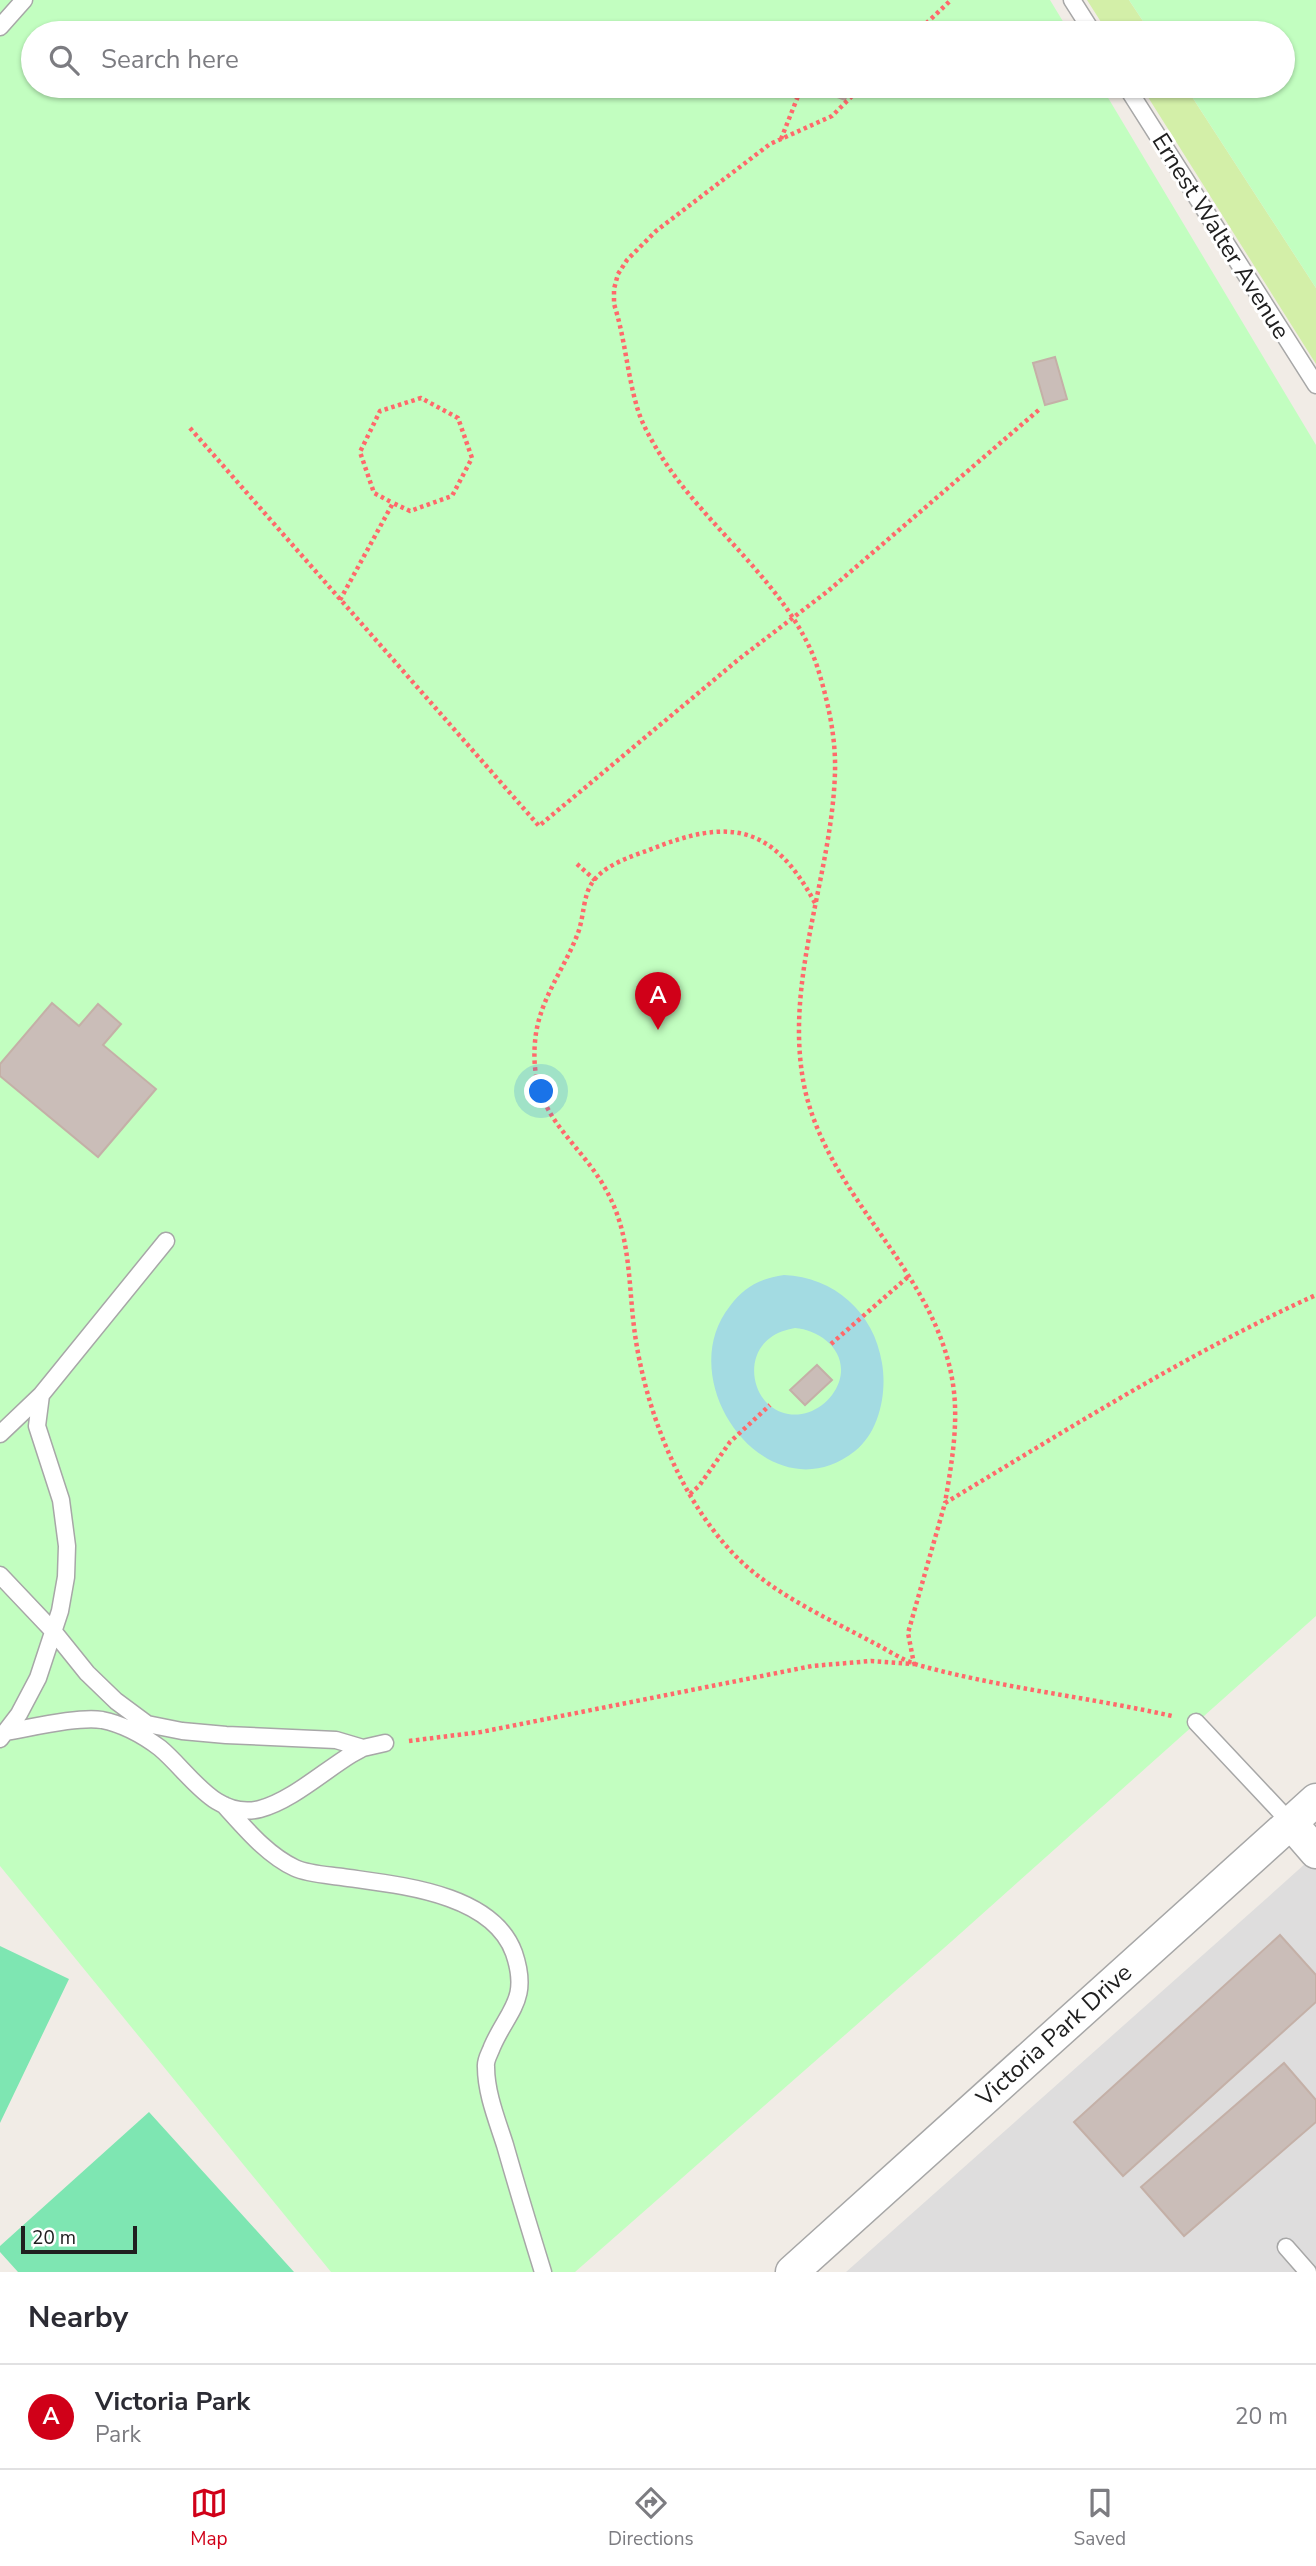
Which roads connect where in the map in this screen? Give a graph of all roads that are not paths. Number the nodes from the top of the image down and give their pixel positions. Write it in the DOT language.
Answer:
graph roads {
  1 [pos="24,0"];
  2 [pos="1072,0"];
  3 [pos="1085,21"];
  4 [pos="0,27"];
  5 [pos="1134,98"];
  6 [pos="1316,385"];
  7 [pos="166,1241"];
  8 [pos="41,1395"];
  9 [pos="0,1434"];
  10 [pos="0,1575"];
  11 [pos="54,1632"];
  12 [pos="1196,1722"];
  13 [pos="3,1735"];
  14 [pos="386,1743"];
  15 [pos="363,1748"];
  16 [pos="1316,1800"];
  17 [pos="224,1805"];
  18 [pos="1290,1822"];
  19 [pos="1316,1852"];
  20 [pos="1286,2247"];
  21 [pos="543,2272"];
  22 [pos="792,2272"];
  23 [pos="1308,2272"];
  1 -- 4 [label="lane"];
  2 -- 3 [label="lane"];
  5 -- 6 [label="lane, Ernest Walter Avenue"];
  7 -- 8 [label="lane"];
  8 -- 9 [label="lane"];
  8 -- 11 [label="lane"];
  10 -- 11 [label="lane"];
  11 -- 13 [label="lane"];
  11 -- 15 [label="lane"];
  12 -- 18 [label="lane"];
  13 -- 17 [label="lane"];
  14 -- 15 [label="lane"];
  15 -- 17 [label="lane"];
  16 -- 18 [label="street, Victoria Park Drive"];
  17 -- 21 [label="lane"];
  18 -- 19 [label="street"];
  18 -- 22 [label="street, Victoria Park Drive"];
  20 -- 23 [label="lane"];
}
